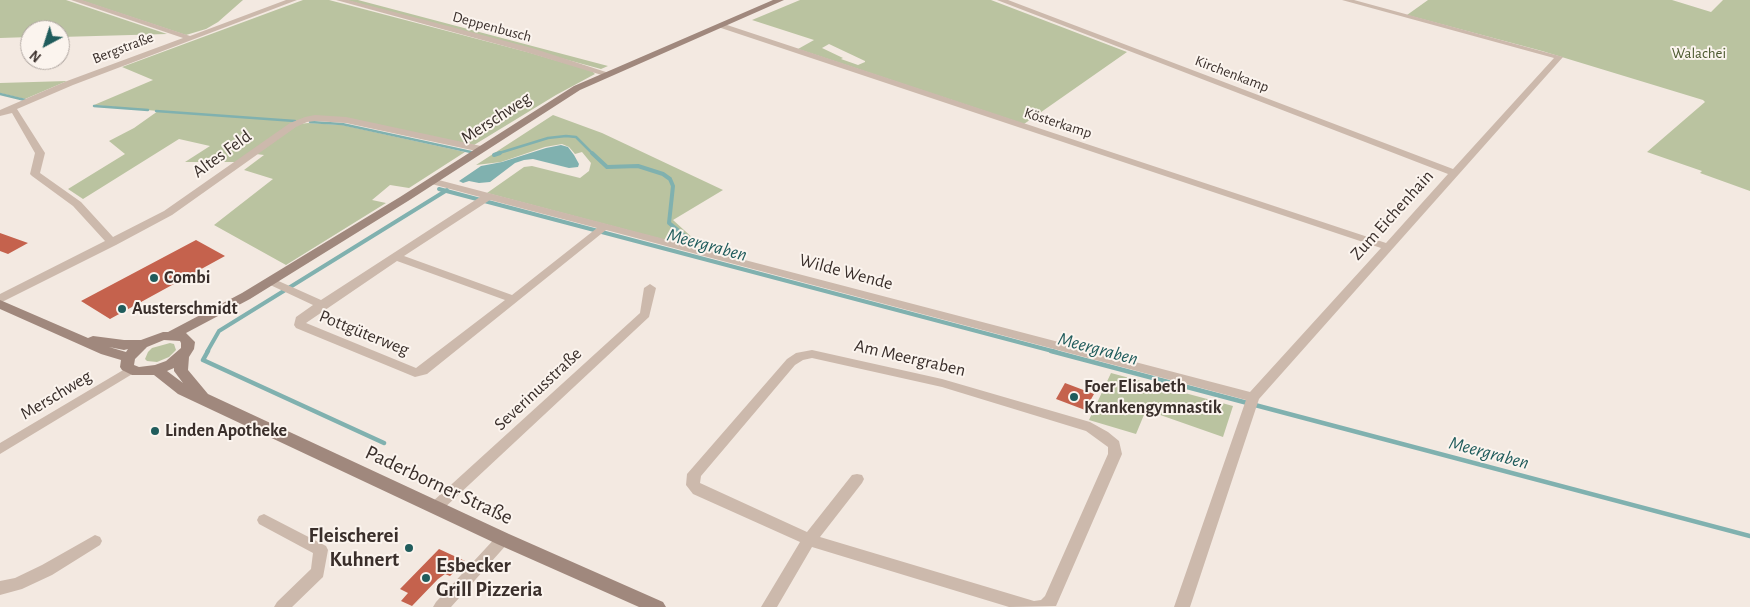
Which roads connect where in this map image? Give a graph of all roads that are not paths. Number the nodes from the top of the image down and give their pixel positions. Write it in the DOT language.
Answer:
graph roads {
  1 [pos="75,0"];
  2 [pos="293,0"];
  3 [pos="340,0"];
  4 [pos="780,0"];
  5 [pos="1001,0"];
  6 [pos="1346,0"];
  7 [pos="721,25"];
  8 [pos="189,38"];
  9 [pos="608,74"];
  10 [pos="11,109"];
  11 [pos="0,113"];
  12 [pos="481,149"];
  13 [pos="1454,173"];
  14 [pos="431,182"];
  15 [pos="487,198"];
  16 [pos="603,228"];
  17 [pos="112,243"];
  18 [pos="1387,247"];
  19 [pos="397,257"];
  20 [pos="270,281"];
  21 [pos="650,288"];
  22 [pos="246,296"];
  23 [pos="0,299"];
  24 [pos="513,299"];
  25 [pos="0,304"];
  26 [pos="322,305"];
  27 [pos="173,335"];
  28 [pos="76,337"];
  29 [pos="188,342"];
  30 [pos="142,344"];
  31 [pos="182,356"];
  32 [pos="129,364"];
  33 [pos="157,370"];
  34 [pos="1252,397"];
  35 [pos="203,398"];
  36 [pos="0,450"];
  37 [pos="858,479"];
  38 [pos="436,507"];
  39 [pos="264,520"];
  40 [pos="503,539"];
  41 [pos="809,540"];
  42 [pos="95,541"];
  43 [pos="0,588"];
  44 [pos="282,607"];
  45 [pos="442,607"];
  46 [pos="657,607"];
  47 [pos="769,607"];
  48 [pos="1032,607"];
  49 [pos="1037,607"];
  50 [pos="1182,607"];
  1 -- 8 [label="street"];
  2 -- 8 [label="street, Bergstraße"];
  3 -- 9 [label="street, Deppenbusch"];
  4 -- 7 [label="main road, Merschweg"];
  5 -- 13 [label="street, Kirchenkamp"];
  6 -- 13 [label="street, Zum Eichenhain"];
  7 -- 9 [label="main road, Merschweg"];
  7 -- 18 [label="street, Kösterkamp"];
  8 -- 10 [label="street, Bergstraße"];
  9 -- 12 [label="main road, Merschweg"];
  10 -- 11 [label="street, Bergstraße"];
  10 -- 17 [label="street"];
  12 -- 14 [label="main road, Merschweg"];
  12 -- 17 [label="street, Altes Feld"];
  13 -- 18 [label="street, Zum Eichenhain"];
  14 -- 15 [label="street, Wilde Wende"];
  14 -- 20 [label="main road, Merschweg"];
  15 -- 16 [label="street, Wilde Wende"];
  15 -- 19 [label="street, Pottgüterweg"];
  16 -- 24 [label="street, Pottgüterweg"];
  16 -- 34 [label="street, Wilde Wende"];
  17 -- 23 [label="street, Altes Feld"];
  18 -- 34 [label="street, Zum Eichenhain"];
  19 -- 24 [label="street"];
  19 -- 26 [label="street, Pottgüterweg"];
  20 -- 22 [label="main road, Merschweg"];
  20 -- 26 [label="street, Pottgüterweg"];
  21 -- 38 [label="street, Severinusstraße"];
  22 -- 27 [label="main road, Merschweg"];
  22 -- 29 [label="main road, Merschweg"];
  24 -- 26 [label="street, Pottgüterweg"];
  25 -- 28 [label="main road"];
  27 -- 29 [label="main road"];
  27 -- 30 [label="main road"];
  28 -- 30 [label="main road"];
  28 -- 32 [label="main road"];
  29 -- 31 [label="main road"];
  30 -- 32 [label="main road"];
  31 -- 33 [label="main road"];
  31 -- 35 [label="main road, Paderborner Straße"];
  32 -- 33 [label="main road"];
  32 -- 36 [label="street, Merschweg"];
  33 -- 35 [label="main road, Paderborner Straße"];
  34 -- 50 [label="street, Zum Eichenhain"];
  35 -- 38 [label="main road, Paderborner Straße"];
  37 -- 41 [label="street"];
  38 -- 40 [label="main road, Paderborner Straße"];
  39 -- 44 [label="street"];
  40 -- 45 [label="street"];
  40 -- 46 [label="main road, Paderborner Straße"];
  41 -- 47 [label="street"];
  41 -- 48 [label="street, Am Meergraben"];
  41 -- 49 [label="street, Am Meergraben"];
  42 -- 43 [label="street"];
}
